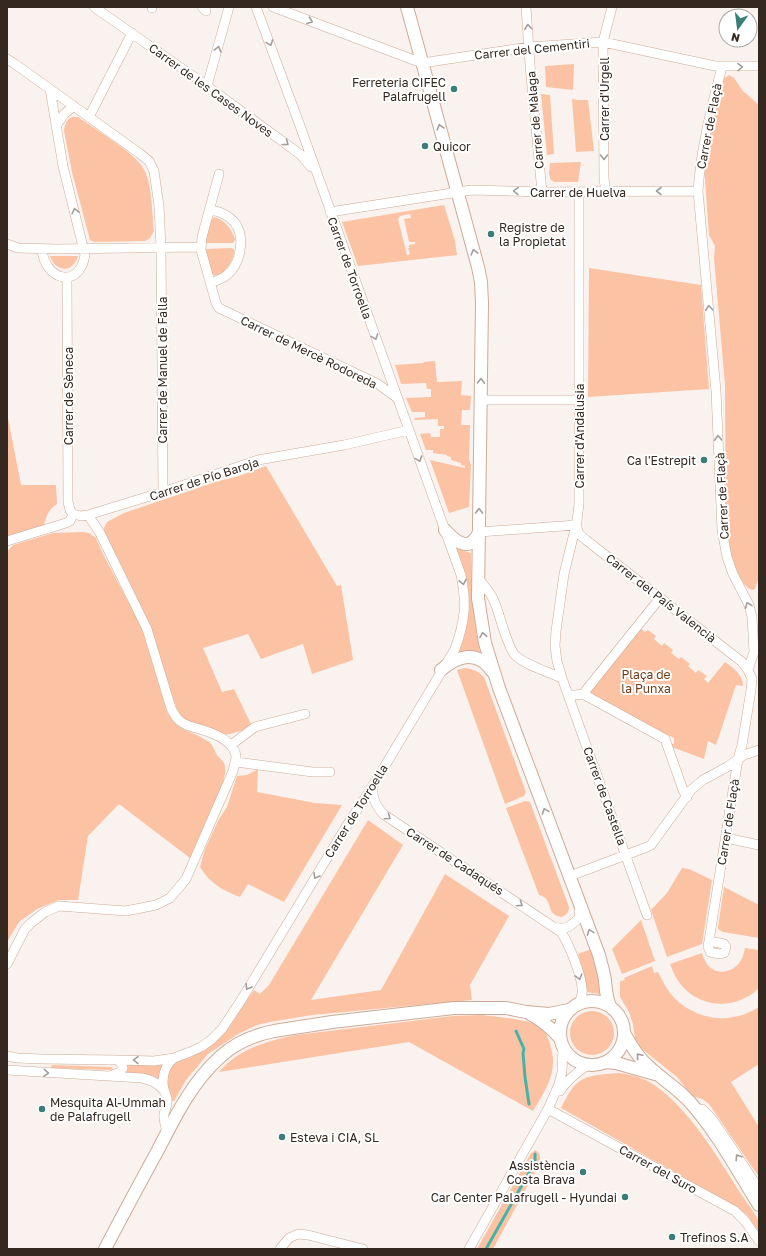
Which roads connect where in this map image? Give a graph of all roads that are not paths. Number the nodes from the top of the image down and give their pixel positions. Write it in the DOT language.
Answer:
graph roads {
  1 [pos="94,7"];
  2 [pos="229,7"];
  3 [pos="256,7"];
  4 [pos="273,7"];
  5 [pos="407,7"];
  6 [pos="526,7"];
  7 [pos="612,7"];
  8 [pos="132,33"];
  9 [pos="603,42"];
  10 [pos="529,47"];
  11 [pos="7,59"];
  12 [pos="422,63"];
  13 [pos="759,66"];
  14 [pos="722,67"];
  15 [pos="207,86"];
  16 [pos="50,89"];
  17 [pos="74,106"];
  18 [pos="89,117"];
  19 [pos="56,126"];
  20 [pos="219,174"];
  21 [pos="319,182"];
  22 [pos="698,191"];
  23 [pos="542,192"];
  24 [pos="579,192"];
  25 [pos="606,192"];
  26 [pos="458,193"];
  27 [pos="210,210"];
  28 [pos="330,212"];
  29 [pos="7,244"];
  30 [pos="161,247"];
  31 [pos="201,247"];
  32 [pos="42,249"];
  33 [pos="84,249"];
  34 [pos="67,277"];
  35 [pos="210,283"];
  36 [pos="397,398"];
  37 [pos="481,400"];
  38 [pos="579,400"];
  39 [pos="409,430"];
  40 [pos="163,492"];
  41 [pos="73,514"];
  42 [pos="88,515"];
  43 [pos="576,525"];
  44 [pos="445,530"];
  45 [pos="479,532"];
  46 [pos="7,541"];
  47 [pos="478,578"];
  48 [pos="660,598"];
  49 [pos="441,670"];
  50 [pos="748,670"];
  51 [pos="496,677"];
  52 [pos="562,678"];
  53 [pos="583,694"];
  54 [pos="568,695"];
  55 [pos="305,714"];
  56 [pos="231,746"];
  57 [pos="759,750"];
  58 [pos="738,759"];
  59 [pos="236,762"];
  60 [pos="330,772"];
  61 [pos="374,784"];
  62 [pos="687,797"];
  63 [pos="726,838"];
  64 [pos="759,845"];
  65 [pos="626,855"];
  66 [pos="570,876"];
  67 [pos="579,902"];
  68 [pos="647,915"];
  69 [pos="554,927"];
  70 [pos="709,941"];
  71 [pos="7,964"];
  72 [pos="574,1006"];
  73 [pos="610,1006"];
  74 [pos="526,1012"];
  75 [pos="624,1033"];
  76 [pos="562,1043"];
  77 [pos="7,1056"];
  78 [pos="35,1058"];
  79 [pos="174,1058"];
  80 [pos="7,1060"];
  81 [pos="118,1060"];
  82 [pos="606,1062"];
  83 [pos="588,1065"];
  84 [pos="7,1070"];
  85 [pos="658,1074"];
  86 [pos="109,1076"];
  87 [pos="165,1092"];
  88 [pos="689,1101"];
  89 [pos="548,1109"];
  90 [pos="167,1132"];
  91 [pos="759,1190"];
  92 [pos="759,1205"];
  93 [pos="759,1241"];
  94 [pos="105,1249"];
  95 [pos="280,1249"];
  96 [pos="363,1249"];
  97 [pos="469,1249"];
  1 -- 8 [label="street, Carrer de les Cases Noves"];
  15 -- 2 [label="street, one-way"];
  3 -- 21 [label="street, Carrer de Torroella, one-way"];
  4 -- 12 [label="street, one-way"];
  5 -- 12 [label="street"];
  10 -- 6 [label="street, Carrer de Màlaga, one-way"];
  7 -- 9 [label="street, Carrer d'Urgell"];
  8 -- 15 [label="street, Carrer de les Cases Noves"];
  8 -- 18 [label="street"];
  9 -- 10 [label="street, Carrer del Cementiri"];
  9 -- 14 [label="street, Carrer del Cementiri"];
  9 -- 25 [label="street, Carrer d'Urgell, one-way"];
  10 -- 12 [label="street, Carrer del Cementiri"];
  10 -- 23 [label="street, Carrer de Màlaga"];
  11 -- 16 [label="street, Carrer de Manuel de Falla"];
  26 -- 12 [label="street, one-way"];
  14 -- 13 [label="street, Carrer del Cementiri, one-way"];
  14 -- 22 [label="street, Carrer de Flaçà"];
  15 -- 21 [label="street, Carrer de les Cases Noves, one-way"];
  16 -- 17 [label="street, Carrer de Manuel de Falla"];
  16 -- 19 [label="street"];
  17 -- 18 [label="street, Carrer de Manuel de Falla"];
  17 -- 19 [label="street"];
  18 -- 30 [label="street, Carrer de Manuel de Falla"];
  33 -- 19 [label="street, one-way"];
  20 -- 27 [label="street"];
  21 -- 28 [label="street, Carrer de Torroella"];
  22 -- 25 [label="street, Carrer de Huelva, one-way"];
  50 -- 22 [label="street, Carrer de Flaçà, one-way"];
  23 -- 24 [label="street, Carrer de Huelva"];
  23 -- 26 [label="street, Carrer de Huelva, one-way"];
  24 -- 25 [label="street, Carrer de Huelva"];
  24 -- 38 [label="street, Carrer d'Andalusia"];
  26 -- 28 [label="street, Carrer de Huelva"];
  37 -- 26 [label="street, one-way"];
  27 -- 31 [label="street"];
  27 -- 35 [label="street"];
  28 -- 36 [label="street, Carrer de Torroella, one-way"];
  29 -- 32 [label="street"];
  30 -- 31 [label="street"];
  30 -- 33 [label="street"];
  30 -- 40 [label="street, Carrer de Manuel de Falla"];
  31 -- 35 [label="street"];
  32 -- 33 [label="street"];
  32 -- 34 [label="street"];
  33 -- 34 [label="street"];
  34 -- 41 [label="street, Carrer de Sèneca"];
  35 -- 36 [label="street, Carrer de Mercè Rodoreda"];
  36 -- 39 [label="street, Carrer de Torroella"];
  37 -- 38 [label="street"];
  45 -- 37 [label="street, one-way"];
  38 -- 43 [label="street, Carrer d'Andalusia"];
  39 -- 40 [label="street, Carrer de Pío Baroja"];
  39 -- 44 [label="street, Carrer de Torroella, one-way"];
  40 -- 42 [label="street, Carrer de Pío Baroja"];
  41 -- 42 [label="street, Carrer de Pío Baroja"];
  41 -- 46 [label="street"];
  42 -- 56 [label="street"];
  43 -- 45 [label="street"];
  43 -- 48 [label="street, Carrer del País Valencià"];
  43 -- 52 [label="street, Carrer d'Andalusia"];
  44 -- 45 [label="street, Carrer de Torroella"];
  44 -- 49 [label="street, Carrer de Torroella, one-way"];
  45 -- 47 [label="street"];
  51 -- 47 [label="street, one-way"];
  47 -- 52 [label="street"];
  48 -- 50 [label="street, Carrer del País Valencià"];
  48 -- 53 [label="street"];
  49 -- 51 [label="street"];
  49 -- 61 [label="street, Carrer de Torroella"];
  50 -- 58 [label="street, Carrer de Flaçà"];
  66 -- 51 [label="street, one-way"];
  52 -- 54 [label="street, Carrer de Castella"];
  53 -- 54 [label="street"];
  53 -- 62 [label="street"];
  54 -- 65 [label="street, Carrer de Castella"];
  55 -- 56 [label="street"];
  56 -- 59 [label="street"];
  57 -- 58 [label="street"];
  58 -- 62 [label="street"];
  58 -- 63 [label="street, Carrer de Flaçà"];
  59 -- 60 [label="street"];
  59 -- 71 [label="street"];
  61 -- 69 [label="street, Carrer de Cadaqués, one-way"];
  61 -- 79 [label="street, Carrer de Torroella, one-way"];
  62 -- 65 [label="street"];
  63 -- 64 [label="street"];
  63 -- 70 [label="street, Carrer de Flaçà"];
  65 -- 66 [label="street"];
  65 -- 68 [label="street, Carrer de Castella"];
  66 -- 67 [label="street"];
  67 -- 69 [label="street"];
  73 -- 67 [label="street, one-way"];
  69 -- 72 [label="street, Carrer de Cadaqués, one-way"];
  72 -- 73 [label="street"];
  72 -- 74 [label="street"];
  72 -- 76 [label="street"];
  73 -- 75 [label="street"];
  74 -- 76 [label="street"];
  74 -- 90 [label="street"];
  75 -- 82 [label="street"];
  85 -- 75 [label="street, one-way"];
  76 -- 83 [label="street"];
  76 -- 89 [label="street"];
  77 -- 78 [label="street"];
  78 -- 80 [label="street"];
  78 -- 81 [label="street, Carrer de Torroella"];
  79 -- 81 [label="street, Carrer de Torroella, one-way"];
  79 -- 87 [label="street"];
  81 -- 86 [label="street"];
  82 -- 83 [label="street"];
  82 -- 85 [label="street"];
  83 -- 89 [label="street"];
  84 -- 86 [label="street, one-way"];
  85 -- 88 [label="street"];
  86 -- 87 [label="street"];
  87 -- 90 [label="street"];
  91 -- 88 [label="street, one-way"];
  88 -- 92 [label="street"];
  89 -- 93 [label="street, Carrer del Suro"];
  89 -- 97 [label="street"];
  90 -- 94 [label="street"];
  95 -- 96 [label="street"];
}
